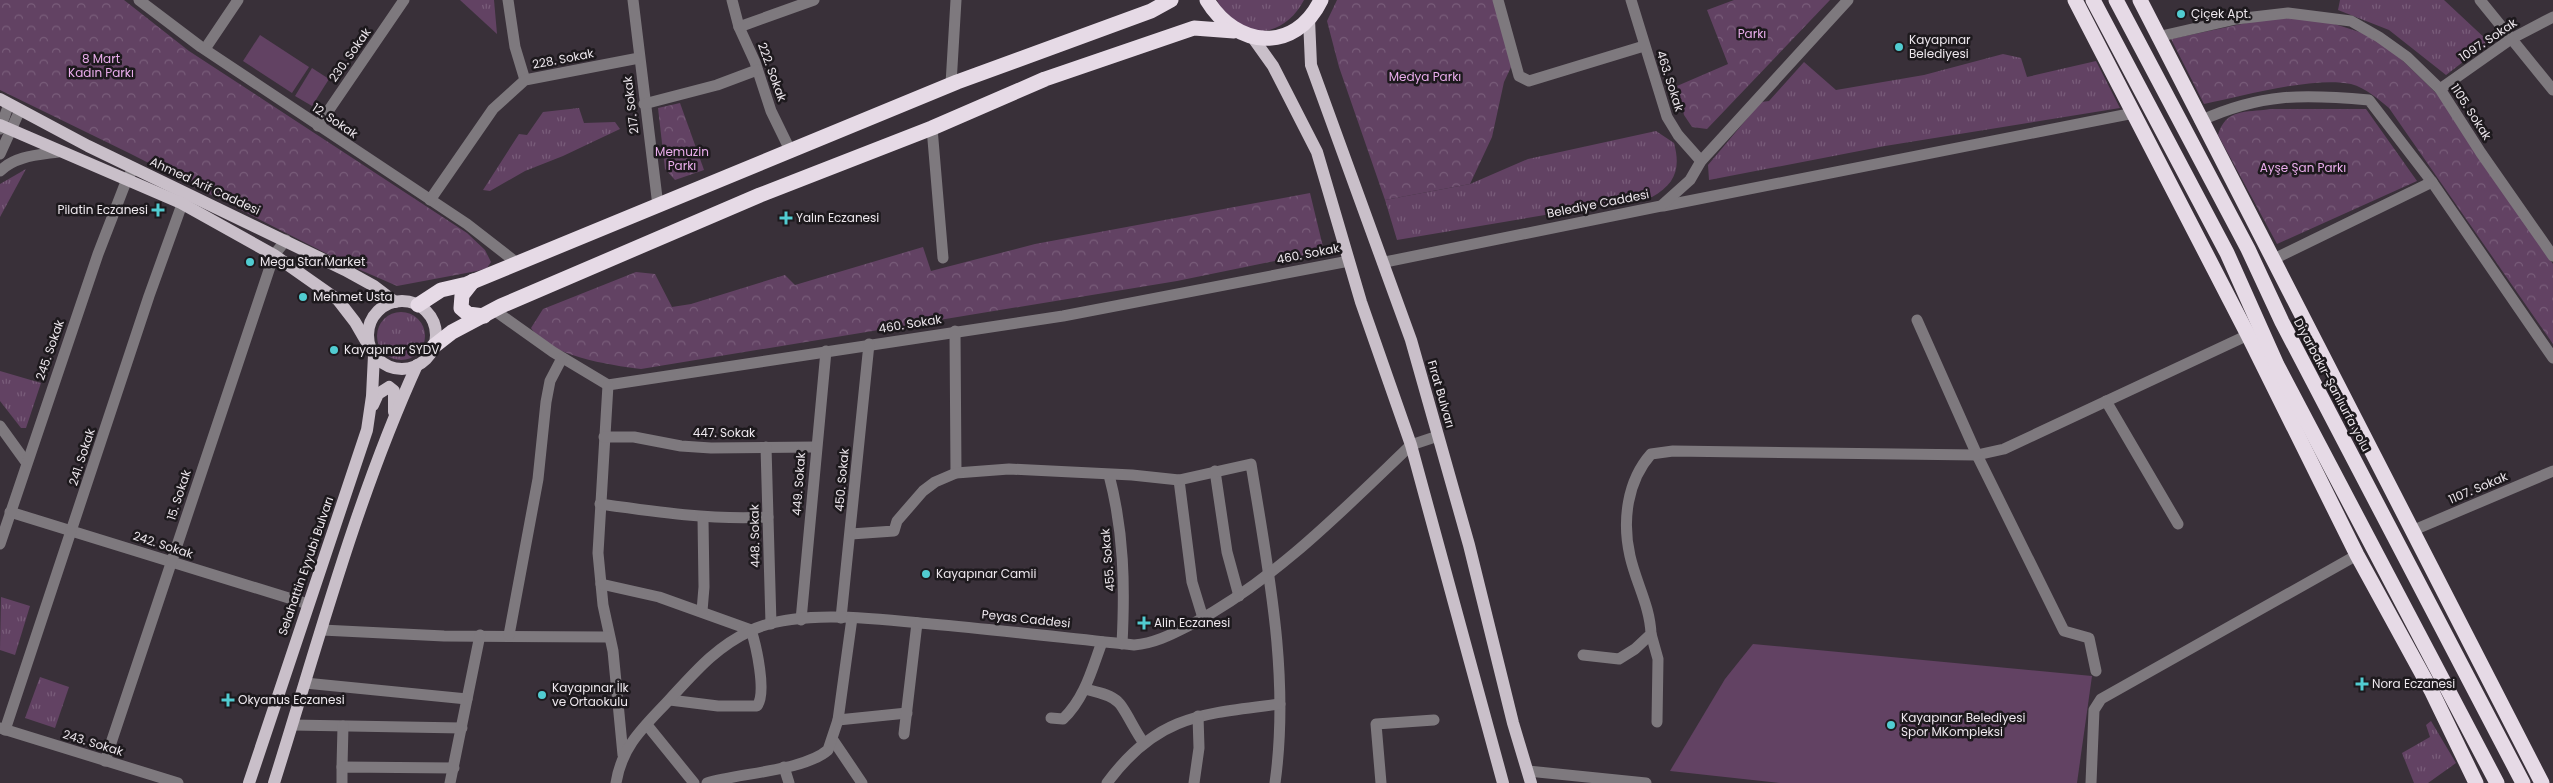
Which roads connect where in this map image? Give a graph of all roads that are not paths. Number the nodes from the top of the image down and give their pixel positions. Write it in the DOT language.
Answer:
graph roads {
  1 [pos="139,0"];
  2 [pos="238,0"];
  3 [pos="404,0"];
  4 [pos="508,0"];
  5 [pos="633,0"];
  6 [pos="732,0"];
  7 [pos="814,0"];
  8 [pos="956,0"];
  9 [pos="1171,0"];
  10 [pos="1207,0"];
  11 [pos="1321,0"];
  12 [pos="1498,0"];
  13 [pos="1631,0"];
  14 [pos="1848,0"];
  15 [pos="2075,0"];
  16 [pos="2093,0"];
  17 [pos="2116,0"];
  18 [pos="2140,0"];
  19 [pos="2480,0"];
  20 [pos="2553,17"];
  21 [pos="1309,19"];
  22 [pos="739,27"];
  23 [pos="1234,31"];
  24 [pos="2157,37"];
  25 [pos="1253,38"];
  26 [pos="2511,39"];
  27 [pos="1644,46"];
  28 [pos="205,49"];
  29 [pos="639,58"];
  30 [pos="757,70"];
  31 [pos="525,80"];
  32 [pos="951,84"];
  33 [pos="2440,89"];
  34 [pos="2553,90"];
  35 [pos="4,101"];
  36 [pos="644,104"];
  37 [pos="20,110"];
  38 [pos="2134,113"];
  39 [pos="2200,121"];
  40 [pos="318,126"];
  41 [pos="3,128"];
  42 [pos="932,128"];
  43 [pos="58,152"];
  44 [pos="791,152"];
  45 [pos="0,154"];
  46 [pos="1701,161"];
  47 [pos="0,171"];
  48 [pos="130,173"];
  49 [pos="2208,173"];
  50 [pos="2432,182"];
  51 [pos="184,198"];
  52 [pos="430,200"];
  53 [pos="658,206"];
  54 [pos="1661,206"];
  55 [pos="2250,216"];
  56 [pos="2198,238"];
  57 [pos="286,240"];
  58 [pos="2227,253"];
  59 [pos="274,255"];
  60 [pos="2553,256"];
  61 [pos="943,258"];
  62 [pos="2274,259"];
  63 [pos="1349,260"];
  64 [pos="1385,262"];
  65 [pos="517,263"];
  66 [pos="473,281"];
  67 [pos="395,302"];
  68 [pos="418,305"];
  69 [pos="489,313"];
  70 [pos="1917,320"];
  71 [pos="955,331"];
  72 [pos="2248,335"];
  73 [pos="869,344"];
  74 [pos="434,346"];
  75 [pos="826,351"];
  76 [pos="372,352"];
  77 [pos="562,358"];
  78 [pos="2553,358"];
  79 [pos="417,366"];
  80 [pos="608,385"];
  81 [pos="2106,401"];
  82 [pos="370,410"];
  83 [pos="394,417"];
  84 [pos="0,426"];
  85 [pos="1438,436"];
  86 [pos="604,437"];
  87 [pos="1411,445"];
  88 [pos="766,447"];
  89 [pos="816,447"];
  90 [pos="1977,455"];
  91 [pos="26,462"];
  92 [pos="1215,471"];
  93 [pos="2553,471"];
  94 [pos="956,473"];
  95 [pos="1109,475"];
  96 [pos="1179,480"];
  97 [pos="600,504"];
  98 [pos="10,512"];
  99 [pos="768,517"];
  100 [pos="703,518"];
  101 [pos="2178,524"];
  102 [pos="72,530"];
  103 [pos="2414,530"];
  104 [pos="851,534"];
  105 [pos="0,544"];
  106 [pos="2356,555"];
  107 [pos="171,562"];
  108 [pos="1269,574"];
  109 [pos="601,584"];
  110 [pos="2397,594"];
  111 [pos="1239,596"];
  112 [pos="308,604"];
  113 [pos="702,611"];
  114 [pos="2457,616"];
  115 [pos="847,618"];
  116 [pos="1203,618"];
  117 [pos="801,620"];
  118 [pos="917,622"];
  119 [pos="771,624"];
  120 [pos="322,630"];
  121 [pos="751,630"];
  122 [pos="1650,634"];
  123 [pos="480,635"];
  124 [pos="509,635"];
  125 [pos="608,637"];
  126 [pos="1102,642"];
  127 [pos="1122,644"];
  128 [pos="1583,654"];
  129 [pos="2096,671"];
  130 [pos="2468,679"];
  131 [pos="305,683"];
  132 [pos="1085,689"];
  133 [pos="2432,692"];
  134 [pos="467,699"];
  135 [pos="670,700"];
  136 [pos="1280,704"];
  137 [pos="907,713"];
  138 [pos="1198,716"];
  139 [pos="1051,718"];
  140 [pos="838,720"];
  141 [pos="1434,720"];
  142 [pos="1656,722"];
  143 [pos="647,724"];
  144 [pos="292,726"];
  145 [pos="343,726"];
  146 [pos="462,728"];
  147 [pos="2,729"];
  148 [pos="904,734"];
  149 [pos="833,740"];
  150 [pos="1144,743"];
  151 [pos="623,754"];
  152 [pos="105,762"];
  153 [pos="342,767"];
  154 [pos="784,767"];
  155 [pos="454,768"];
  156 [pos="1529,777"];
  157 [pos="178,783"];
  158 [pos="248,783"];
  159 [pos="274,783"];
  160 [pos="342,783"];
  161 [pos="450,783"];
  162 [pos="616,783"];
  163 [pos="694,783"];
  164 [pos="707,783"];
  165 [pos="789,783"];
  166 [pos="862,783"];
  167 [pos="1106,783"];
  168 [pos="1194,783"];
  169 [pos="1275,783"];
  170 [pos="1381,783"];
  171 [pos="1503,783"];
  172 [pos="1646,783"];
  173 [pos="2091,783"];
  174 [pos="2476,783"];
  175 [pos="2497,783"];
  176 [pos="2523,783"];
  177 [pos="2542,783"];
  1 -- 28 [label="street, 12. Sokak"];
  2 -- 28 [label="street"];
  3 -- 40 [label="street, 230. Sokak"];
  4 -- 31 [label="street"];
  5 -- 29 [label="street, 217. Sokak"];
  6 -- 22 [label="street, 222. Sokak"];
  7 -- 22 [label="street"];
  8 -- 32 [label="street"];
  9 -- 32 [label="highway"];
  10 -- 23 [label="highway"];
  11 -- 21 [label="highway"];
  12 -- 27 [label="street"];
  13 -- 27 [label="street, 463. Sokak"];
  14 -- 46 [label="street, Belediye Caddesi"];
  15 -- 38 [label="highway"];
  16 -- 58 [label="highway"];
  17 -- 49 [label="highway, Diyarbakır-Şanlıurfa yolu"];
  18 -- 24 [label="highway"];
  19 -- 26 [label="street"];
  20 -- 26 [label="street, 1097. Sokak"];
  21 -- 25 [label="highway"];
  21 -- 64 [label="main road, Fırat Bulvarı"];
  22 -- 30 [label="street, 222. Sokak"];
  23 -- 25 [label="highway"];
  23 -- 42 [label="highway"];
  24 -- 33 [label="street, 1105. Sokak"];
  24 -- 39 [label="highway"];
  25 -- 63 [label="main road"];
  26 -- 33 [label="street, 1097. Sokak"];
  26 -- 34 [label="street"];
  27 -- 46 [label="street, 463. Sokak"];
  28 -- 40 [label="street, 12. Sokak"];
  29 -- 31 [label="street, 228. Sokak"];
  29 -- 36 [label="street, 217. Sokak"];
  30 -- 36 [label="street"];
  30 -- 44 [label="street, 222. Sokak"];
  31 -- 52 [label="street, 228. Sokak"];
  32 -- 44 [label="highway"];
  33 -- 60 [label="street, 1105. Sokak"];
  35 -- 37 [label="main road, Ahmed Arif Caddesi"];
  35 -- 41 [label="street"];
  36 -- 53 [label="street, 217. Sokak"];
  37 -- 41 [label="street"];
  37 -- 48 [label="main road, Ahmed Arif Caddesi"];
  38 -- 54 [label="street"];
  38 -- 56 [label="highway"];
  39 -- 50 [label="street"];
  39 -- 55 [label="highway"];
  40 -- 52 [label="street, 12. Sokak"];
  41 -- 43 [label="main road, Ahmed Arif Caddesi"];
  41 -- 45 [label="street"];
  42 -- 61 [label="street"];
  42 -- 69 [label="highway"];
  43 -- 47 [label="street"];
  43 -- 48 [label="main road, Ahmed Arif Caddesi"];
  44 -- 53 [label="highway"];
  46 -- 54 [label="street, Belediye Caddesi"];
  48 -- 51 [label="main road, Ahmed Arif Caddesi"];
  48 -- 91 [label="street, 245. Sokak"];
  49 -- 55 [label="highway"];
  49 -- 130 [label="highway, Diyarbakır-Şanlıurfa yolu"];
  50 -- 62 [label="street"];
  50 -- 78 [label="street"];
  51 -- 57 [label="main road, Ahmed Arif Caddesi"];
  51 -- 59 [label="main road, Ahmed Arif Caddesi"];
  51 -- 102 [label="street, 241. Sokak"];
  52 -- 65 [label="street, 12. Sokak"];
  53 -- 65 [label="highway"];
  54 -- 64 [label="street, Belediye Caddesi"];
  55 -- 62 [label="highway"];
  56 -- 58 [label="highway"];
  56 -- 72 [label="highway"];
  57 -- 59 [label="street, 15. Sokak"];
  57 -- 67 [label="main road, Ahmed Arif Caddesi"];
  58 -- 110 [label="highway"];
  59 -- 76 [label="main road, Ahmed Arif Caddesi"];
  59 -- 107 [label="street, 15. Sokak"];
  62 -- 103 [label="highway"];
  63 -- 71 [label="street, 460. Sokak"];
  63 -- 87 [label="main road"];
  64 -- 85 [label="main road, Fırat Bulvarı"];
  65 -- 66 [label="highway"];
  66 -- 68 [label="highway"];
  66 -- 69 [label="highway"];
  67 -- 68 [label="main road"];
  67 -- 76 [label="main road"];
  68 -- 74 [label="main road"];
  69 -- 74 [label="highway"];
  69 -- 77 [label="street"];
  70 -- 90 [label="street"];
  71 -- 73 [label="street, 460. Sokak"];
  71 -- 94 [label="street"];
  72 -- 81 [label="street"];
  72 -- 106 [label="highway"];
  73 -- 75 [label="street, 460. Sokak"];
  73 -- 104 [label="street, 450. Sokak"];
  74 -- 79 [label="main road"];
  75 -- 80 [label="street, 460. Sokak"];
  75 -- 89 [label="street, 449. Sokak"];
  76 -- 79 [label="main road"];
  76 -- 82 [label="main road, Selahattin Eyyubi Bulvarı"];
  77 -- 80 [label="street"];
  77 -- 124 [label="street"];
  79 -- 83 [label="main road"];
  80 -- 86 [label="street"];
  81 -- 90 [label="street"];
  81 -- 101 [label="street"];
  82 -- 83 [label="main road"];
  82 -- 112 [label="main road, Selahattin Eyyubi Bulvarı"];
  83 -- 120 [label="main road"];
  84 -- 91 [label="street"];
  85 -- 87 [label="street, Peyas Caddesi"];
  85 -- 156 [label="main road, Fırat Bulvarı"];
  86 -- 88 [label="street, 447. Sokak"];
  86 -- 97 [label="street"];
  87 -- 108 [label="street, Peyas Caddesi"];
  87 -- 171 [label="main road"];
  88 -- 89 [label="street, 447. Sokak"];
  88 -- 99 [label="street, 448. Sokak"];
  89 -- 117 [label="street, 449. Sokak"];
  90 -- 122 [label="street"];
  90 -- 129 [label="street"];
  91 -- 98 [label="street, 245. Sokak"];
  92 -- 96 [label="street"];
  92 -- 108 [label="street"];
  92 -- 111 [label="street"];
  93 -- 103 [label="street, 1107. Sokak"];
  94 -- 95 [label="street"];
  94 -- 104 [label="street"];
  95 -- 96 [label="street"];
  95 -- 127 [label="street, 455. Sokak"];
  96 -- 116 [label="street"];
  97 -- 100 [label="street"];
  97 -- 109 [label="street"];
  98 -- 102 [label="street, 242. Sokak"];
  98 -- 105 [label="street, 245. Sokak"];
  99 -- 100 [label="street"];
  99 -- 119 [label="street, 448. Sokak"];
  100 -- 113 [label="street"];
  102 -- 107 [label="street, 242. Sokak"];
  102 -- 147 [label="street, 241. Sokak"];
  103 -- 114 [label="highway"];
  104 -- 115 [label="street, 450. Sokak"];
  106 -- 133 [label="highway"];
  106 -- 173 [label="street"];
  107 -- 112 [label="street, 242. Sokak"];
  107 -- 152 [label="street, 15. Sokak"];
  108 -- 111 [label="street, Peyas Caddesi"];
  108 -- 136 [label="street"];
  109 -- 113 [label="street"];
  109 -- 125 [label="street"];
  110 -- 133 [label="highway"];
  110 -- 175 [label="highway"];
  111 -- 116 [label="street, Peyas Caddesi"];
  112 -- 158 [label="main road, Selahattin Eyyubi Bulvarı"];
  113 -- 121 [label="street"];
  114 -- 130 [label="highway"];
  114 -- 177 [label="highway"];
  115 -- 117 [label="street, Peyas Caddesi"];
  115 -- 118 [label="street, Peyas Caddesi"];
  115 -- 140 [label="street, 450. Sokak"];
  116 -- 127 [label="street, Peyas Caddesi"];
  117 -- 119 [label="street, Peyas Caddesi"];
  118 -- 126 [label="street, Peyas Caddesi"];
  118 -- 137 [label="street"];
  119 -- 121 [label="street, Peyas Caddesi"];
  120 -- 123 [label="street"];
  120 -- 131 [label="main road"];
  121 -- 135 [label="street, Peyas Caddesi"];
  121 -- 135 [label="street"];
  122 -- 128 [label="street"];
  122 -- 142 [label="street"];
  123 -- 124 [label="street"];
  123 -- 134 [label="street"];
  124 -- 125 [label="street"];
  125 -- 151 [label="street"];
  126 -- 127 [label="street, Peyas Caddesi"];
  126 -- 132 [label="street"];
  130 -- 176 [label="highway, Diyarbakır-Şanlıurfa yolu"];
  131 -- 134 [label="street"];
  131 -- 144 [label="main road"];
  132 -- 139 [label="street"];
  132 -- 150 [label="street"];
  133 -- 174 [label="highway"];
  134 -- 146 [label="street"];
  135 -- 143 [label="street, Peyas Caddesi"];
  136 -- 138 [label="street"];
  136 -- 169 [label="street"];
  137 -- 140 [label="street"];
  137 -- 148 [label="street"];
  138 -- 150 [label="street"];
  138 -- 168 [label="street"];
  140 -- 149 [label="street, 450. Sokak"];
  141 -- 170 [label="street"];
  143 -- 151 [label="street, Peyas Caddesi"];
  143 -- 163 [label="street"];
  144 -- 145 [label="street"];
  144 -- 159 [label="main road"];
  145 -- 146 [label="street"];
  145 -- 153 [label="street"];
  146 -- 155 [label="street"];
  147 -- 152 [label="street, 243. Sokak"];
  149 -- 154 [label="street"];
  149 -- 166 [label="street"];
  150 -- 167 [label="street"];
  151 -- 162 [label="street, Peyas Caddesi"];
  152 -- 157 [label="street, 243. Sokak"];
  153 -- 155 [label="street"];
  153 -- 160 [label="street"];
  154 -- 164 [label="street"];
  154 -- 165 [label="street"];
  155 -- 161 [label="street"];
  156 -- 172 [label="street"];
}
